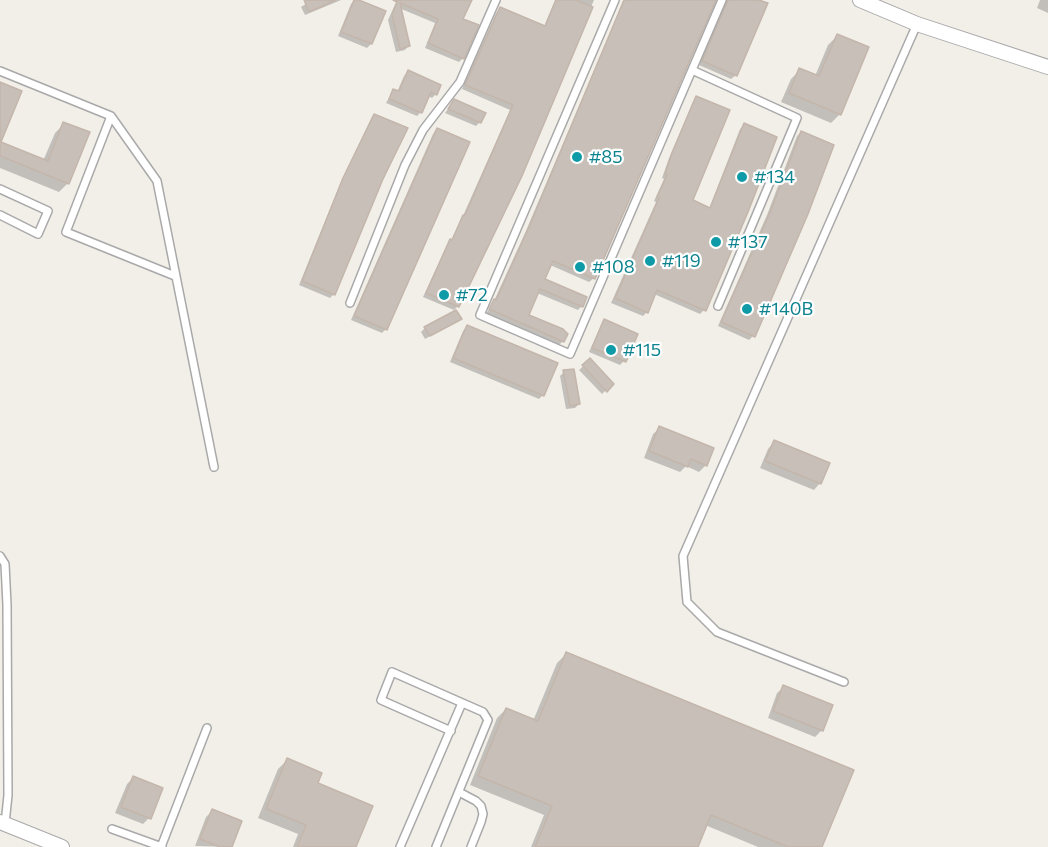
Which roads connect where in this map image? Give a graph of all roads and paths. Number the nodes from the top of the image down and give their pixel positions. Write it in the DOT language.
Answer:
graph roads {
  1 [pos="496,0"];
  2 [pos="615,0"];
  3 [pos="722,0"];
  4 [pos="860,0"];
  5 [pos="917,24"];
  6 [pos="1048,67"];
  7 [pos="692,70"];
  8 [pos="0,71"];
  9 [pos="111,116"];
  10 [pos="0,189"];
  11 [pos="0,215"];
  12 [pos="175,276"];
  13 [pos="350,303"];
  14 [pos="718,306"];
  15 [pos="214,467"];
  16 [pos="0,556"];
  17 [pos="4,660"];
  18 [pos="844,682"];
  19 [pos="462,703"];
  20 [pos="207,728"];
  21 [pos="450,730"];
  22 [pos="459,792"];
  23 [pos="0,793"];
  24 [pos="8,795"];
  25 [pos="2,823"];
  26 [pos="112,828"];
  27 [pos="62,847"];
  28 [pos="161,847"];
  29 [pos="400,847"];
  30 [pos="436,847"];
  31 [pos="471,847"];
  1 -- 13 [label="lane"];
  2 -- 7 [label="lane"];
  3 -- 7 [label="lane"];
  4 -- 5 [label="street"];
  5 -- 6 [label="street"];
  5 -- 18 [label="lane"];
  7 -- 14 [label="lane"];
  8 -- 9 [label="lane"];
  9 -- 12 [label="lane"];
  9 -- 12 [label="lane"];
  10 -- 11 [label="lane"];
  12 -- 15 [label="lane"];
  16 -- 17 [label="lane"];
  17 -- 24 [label="lane"];
  19 -- 21 [label="lane"];
  19 -- 21 [label="lane"];
  19 -- 22 [label="lane"];
  20 -- 28 [label="lane"];
  21 -- 29 [label="lane"];
  22 -- 30 [label="lane"];
  22 -- 31 [label="lane"];
  23 -- 24 [label="lane"];
  24 -- 25 [label="lane"];
  25 -- 27 [label="street"];
  26 -- 28 [label="lane"];
}
